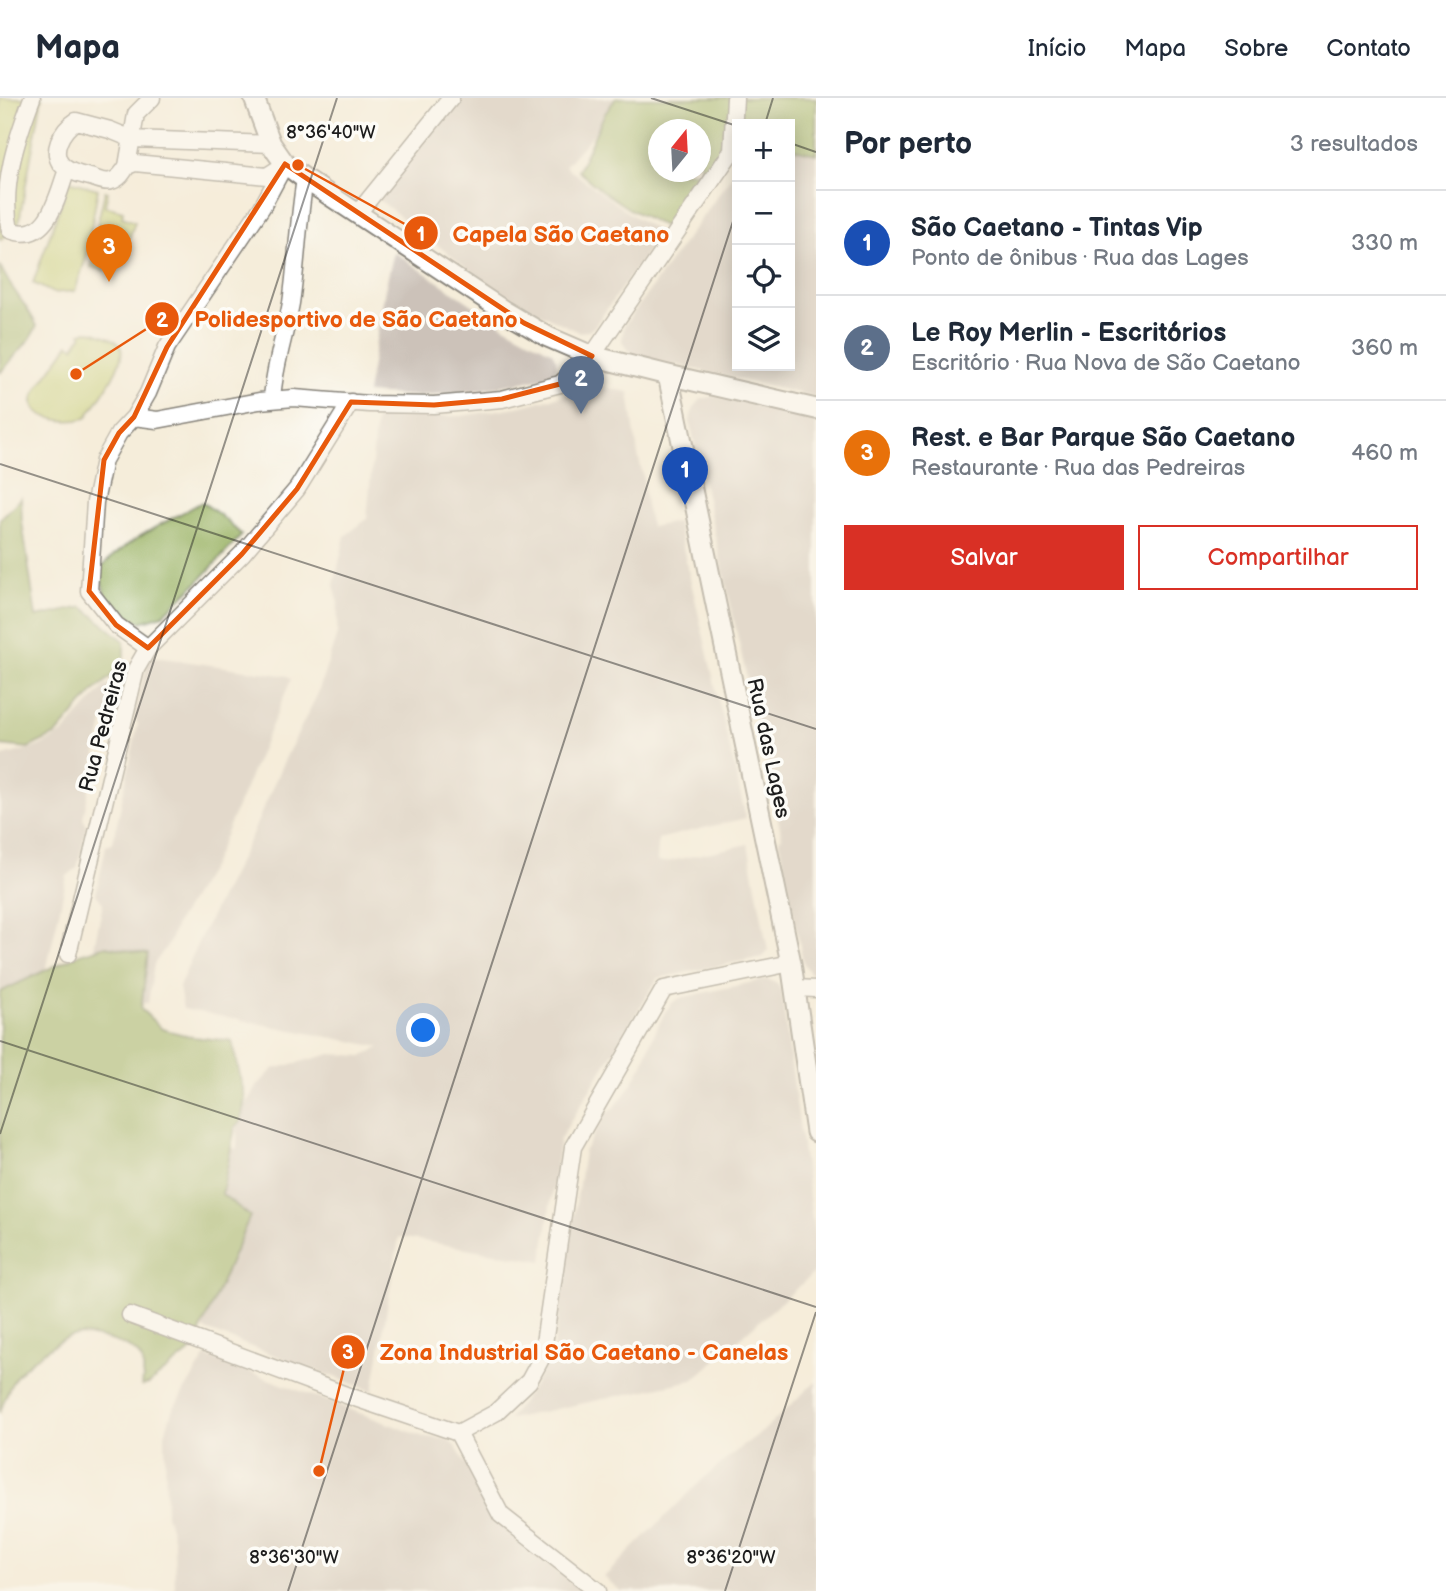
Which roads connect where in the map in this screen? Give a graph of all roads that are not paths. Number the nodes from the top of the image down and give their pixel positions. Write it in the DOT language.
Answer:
graph roads {
  1 [pos="32,98"];
  2 [pos="152,98"];
  3 [pos="254,98"];
  4 [pos="451,98"];
  5 [pos="735,98"];
  6 [pos="132,139"];
  7 [pos="271,144"];
  8 [pos="285,164"];
  9 [pos="127,166"];
  10 [pos="67,170"];
  11 [pos="305,179"];
  12 [pos="358,213"];
  13 [pos="592,356"];
  14 [pos="668,376"];
  15 [pos="272,399"];
  16 [pos="351,402"];
  17 [pos="816,409"];
  18 [pos="134,417"];
  19 [pos="148,648"];
  20 [pos="68,954"];
  21 [pos="791,963"];
  22 [pos="795,988"];
  23 [pos="816,989"];
  24 [pos="815,1121"];
  25 [pos="130,1315"];
  26 [pos="458,1433"];
  27 [pos="598,1591"];
  1 -- 10 [label="street"];
  2 -- 6 [label="street"];
  3 -- 7 [label="main road"];
  4 -- 12 [label="street"];
  5 -- 13 [label="street"];
  6 -- 7 [label="street"];
  6 -- 9 [label="street"];
  6 -- 10 [label="street"];
  7 -- 8 [label="main road"];
  8 -- 9 [label="street"];
  8 -- 11 [label="main road"];
  8 -- 18 [label="street, Rua Pedreiras"];
  9 -- 10 [label="street"];
  11 -- 12 [label="main road"];
  11 -- 15 [label="street"];
  12 -- 13 [label="main road"];
  13 -- 14 [label="main road"];
  13 -- 16 [label="street"];
  14 -- 17 [label="main road"];
  14 -- 21 [label="main road, Rua das Lages"];
  15 -- 16 [label="street"];
  15 -- 18 [label="street"];
  16 -- 19 [label="street"];
  18 -- 19 [label="street, Rua Pedreiras"];
  19 -- 20 [label="street, Rua Pedreiras"];
  21 -- 22 [label="main road, Rua das Lages"];
  21 -- 26 [label="street"];
  22 -- 23 [label="street"];
  22 -- 24 [label="main road, Rua das Lages"];
  25 -- 26 [label="street"];
  26 -- 27 [label="street"];
}
